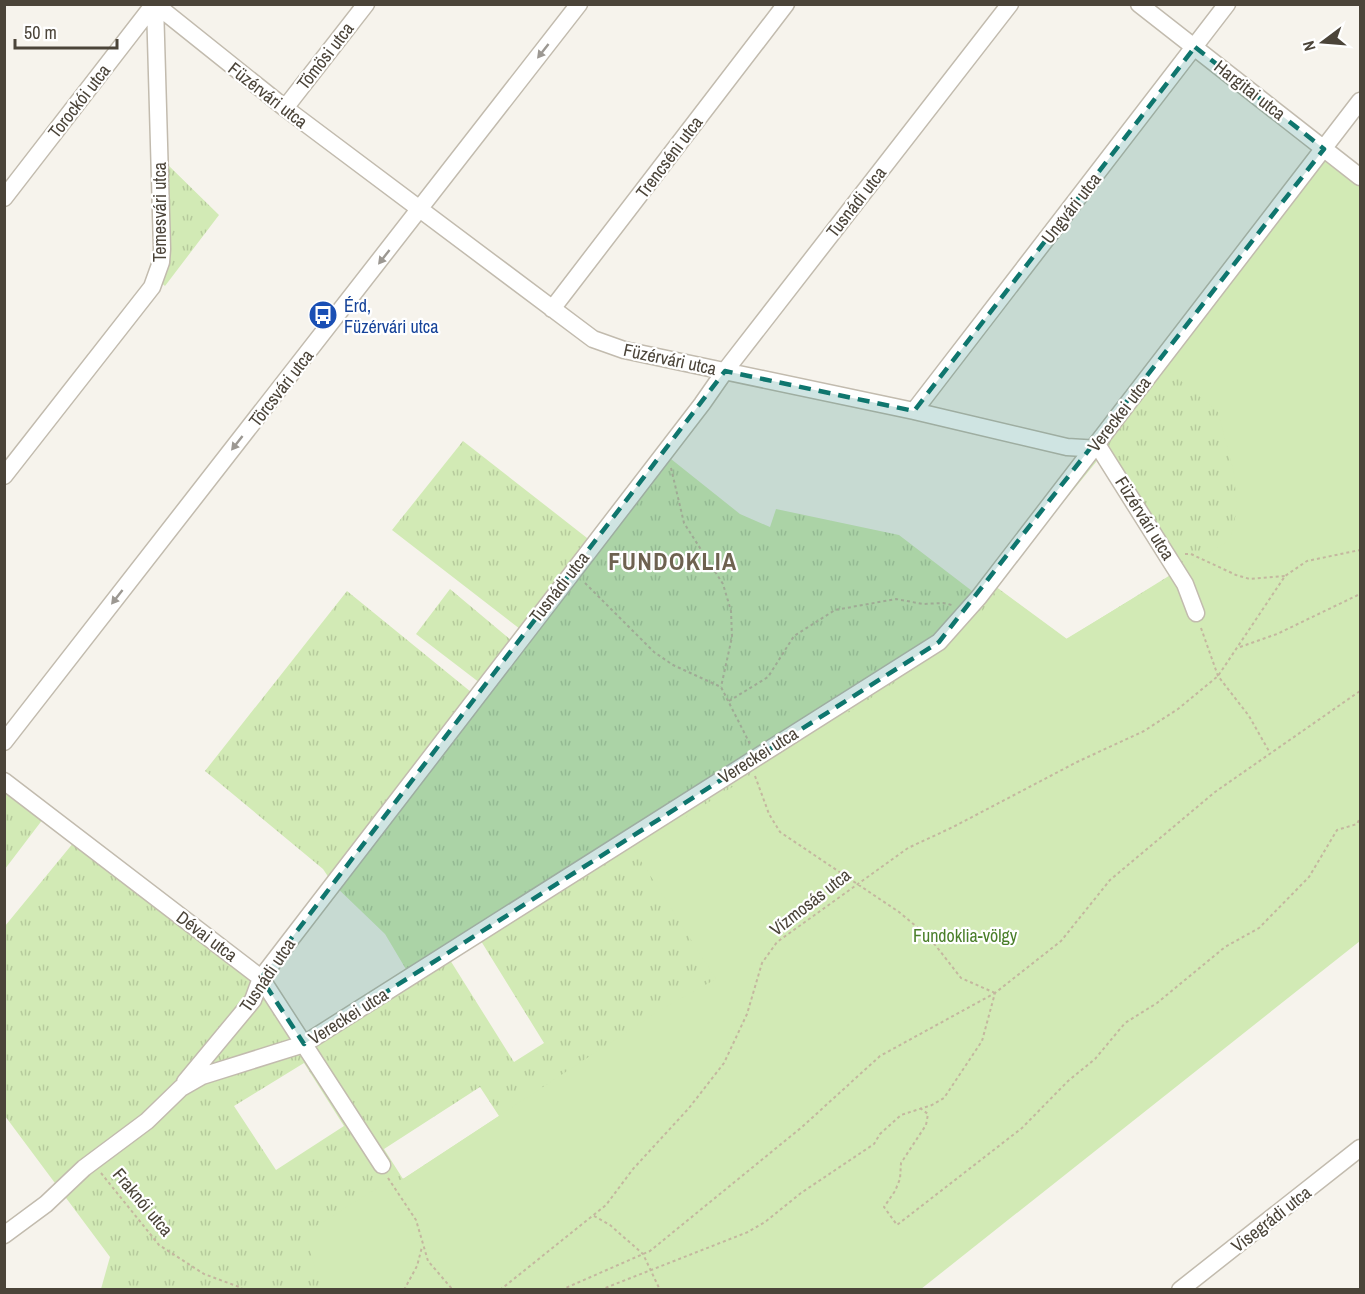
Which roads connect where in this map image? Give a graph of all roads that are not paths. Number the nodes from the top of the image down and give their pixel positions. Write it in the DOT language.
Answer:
graph roads {
  1 [pos="155,4"];
  2 [pos="366,4"];
  3 [pos="579,4"];
  4 [pos="786,4"];
  5 [pos="1010,4"];
  6 [pos="1139,4"];
  7 [pos="1227,4"];
  8 [pos="1195,47"];
  9 [pos="1360,101"];
  10 [pos="285,108"];
  11 [pos="1324,148"];
  12 [pos="1360,177"];
  13 [pos="4,198"];
  14 [pos="420,211"];
  15 [pos="552,309"];
  16 [pos="725,370"];
  17 [pos="915,411"];
  18 [pos="1092,448"];
  19 [pos="4,476"];
  20 [pos="1196,613"];
  21 [pos="4,742"];
  22 [pos="4,781"];
  23 [pos="261,978"];
  24 [pos="304,1044"];
  25 [pos="181,1088"];
  26 [pos="1360,1148"];
  27 [pos="382,1165"];
  28 [pos="4,1235"];
  29 [pos="1180,1290"];
  1 -- 10 [label="street, Füzérvári utca"];
  1 -- 13 [label="street, Torockói utca"];
  1 -- 19 [label="street, Temesvári utca"];
  2 -- 10 [label="street, Tömösi utca"];
  3 -- 14 [label="street, Törcsvári utca, one-way"];
  4 -- 15 [label="street, Trencséni utca"];
  5 -- 16 [label="street, Tusnádi utca"];
  6 -- 8 [label="street, Hargitai utca"];
  7 -- 8 [label="street, Ungvári utca"];
  8 -- 11 [label="street, Hargitai utca"];
  8 -- 17 [label="street, Ungvári utca"];
  9 -- 11 [label="street, Vereckei utca"];
  10 -- 14 [label="street, Füzérvári utca"];
  11 -- 12 [label="street, Hargitai utca"];
  11 -- 18 [label="street, Vereckei utca"];
  14 -- 15 [label="street, Füzérvári utca"];
  14 -- 21 [label="street, Törcsvári utca, one-way"];
  15 -- 16 [label="street, Füzérvári utca"];
  16 -- 17 [label="street, Füzérvári utca"];
  16 -- 23 [label="street, Tusnádi utca"];
  17 -- 18 [label="street, Füzérvári utca"];
  18 -- 20 [label="street, Füzérvári utca"];
  18 -- 24 [label="street, Vereckei utca"];
  22 -- 23 [label="street, Dévai utca"];
  23 -- 24 [label="street, Dévai utca"];
  23 -- 25 [label="street, Tusnádi utca"];
  24 -- 25 [label="street, Vereckei utca"];
  24 -- 27 [label="street, Dévai utca"];
  25 -- 28 [label="street, Vereckei utca"];
  26 -- 29 [label="street, Visegrádi utca"];
}
